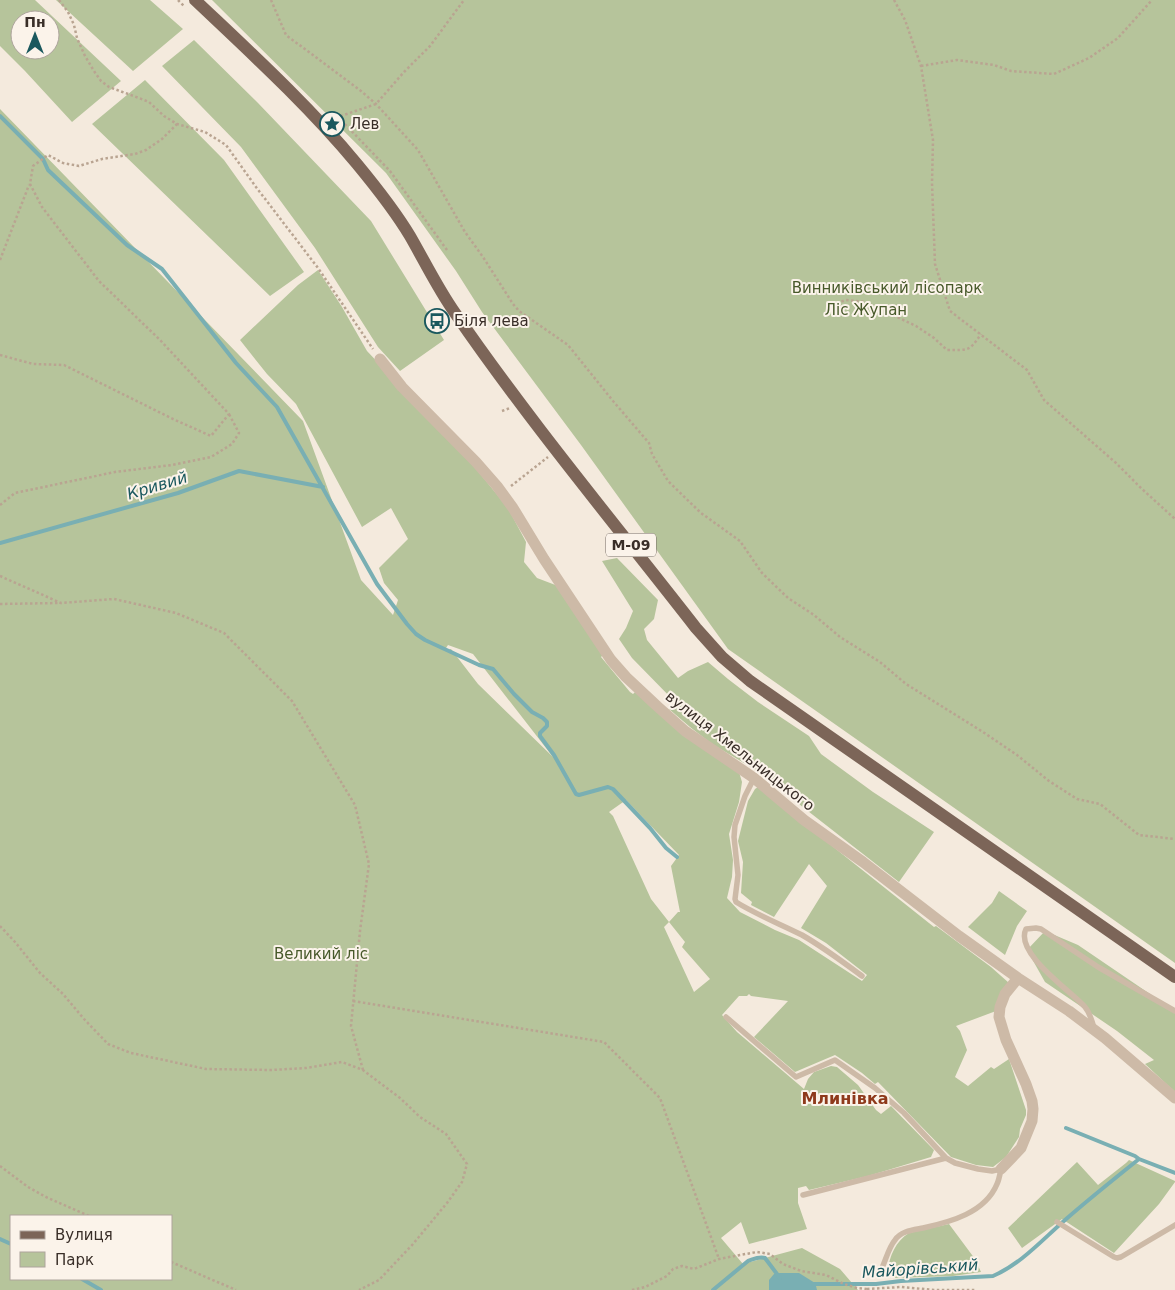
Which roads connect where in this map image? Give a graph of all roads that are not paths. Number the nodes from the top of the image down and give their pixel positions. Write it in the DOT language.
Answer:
graph roads {
  1 [pos="190,3"];
  2 [pos="380,359"];
  3 [pos="754,778"];
  4 [pos="862,976"];
  5 [pos="1175,977"];
  6 [pos="1018,978"];
  7 [pos="1175,1010"];
  8 [pos="726,1016"];
  9 [pos="1095,1030"];
  10 [pos="1175,1098"];
  11 [pos="946,1158"];
  12 [pos="1001,1169"];
  13 [pos="803,1195"];
  14 [pos="1059,1223"];
  15 [pos="1175,1225"];
  16 [pos="882,1268"];
  1 -- 5 [label="main road, М-09"];
  2 -- 3 [label="street, вулиця Хмельницького"];
  3 -- 4 [label="lane"];
  3 -- 6 [label="street, вулиця Хмельницького"];
  6 -- 9 [label="street, вулиця Хмельницького"];
  6 -- 12 [label="street"];
  7 -- 9 [label="lane"];
  8 -- 11 [label="lane"];
  9 -- 10 [label="street, вулиця Хмельницького"];
  11 -- 12 [label="lane"];
  11 -- 13 [label="lane"];
  12 -- 16 [label="lane"];
  14 -- 15 [label="lane"];
}
